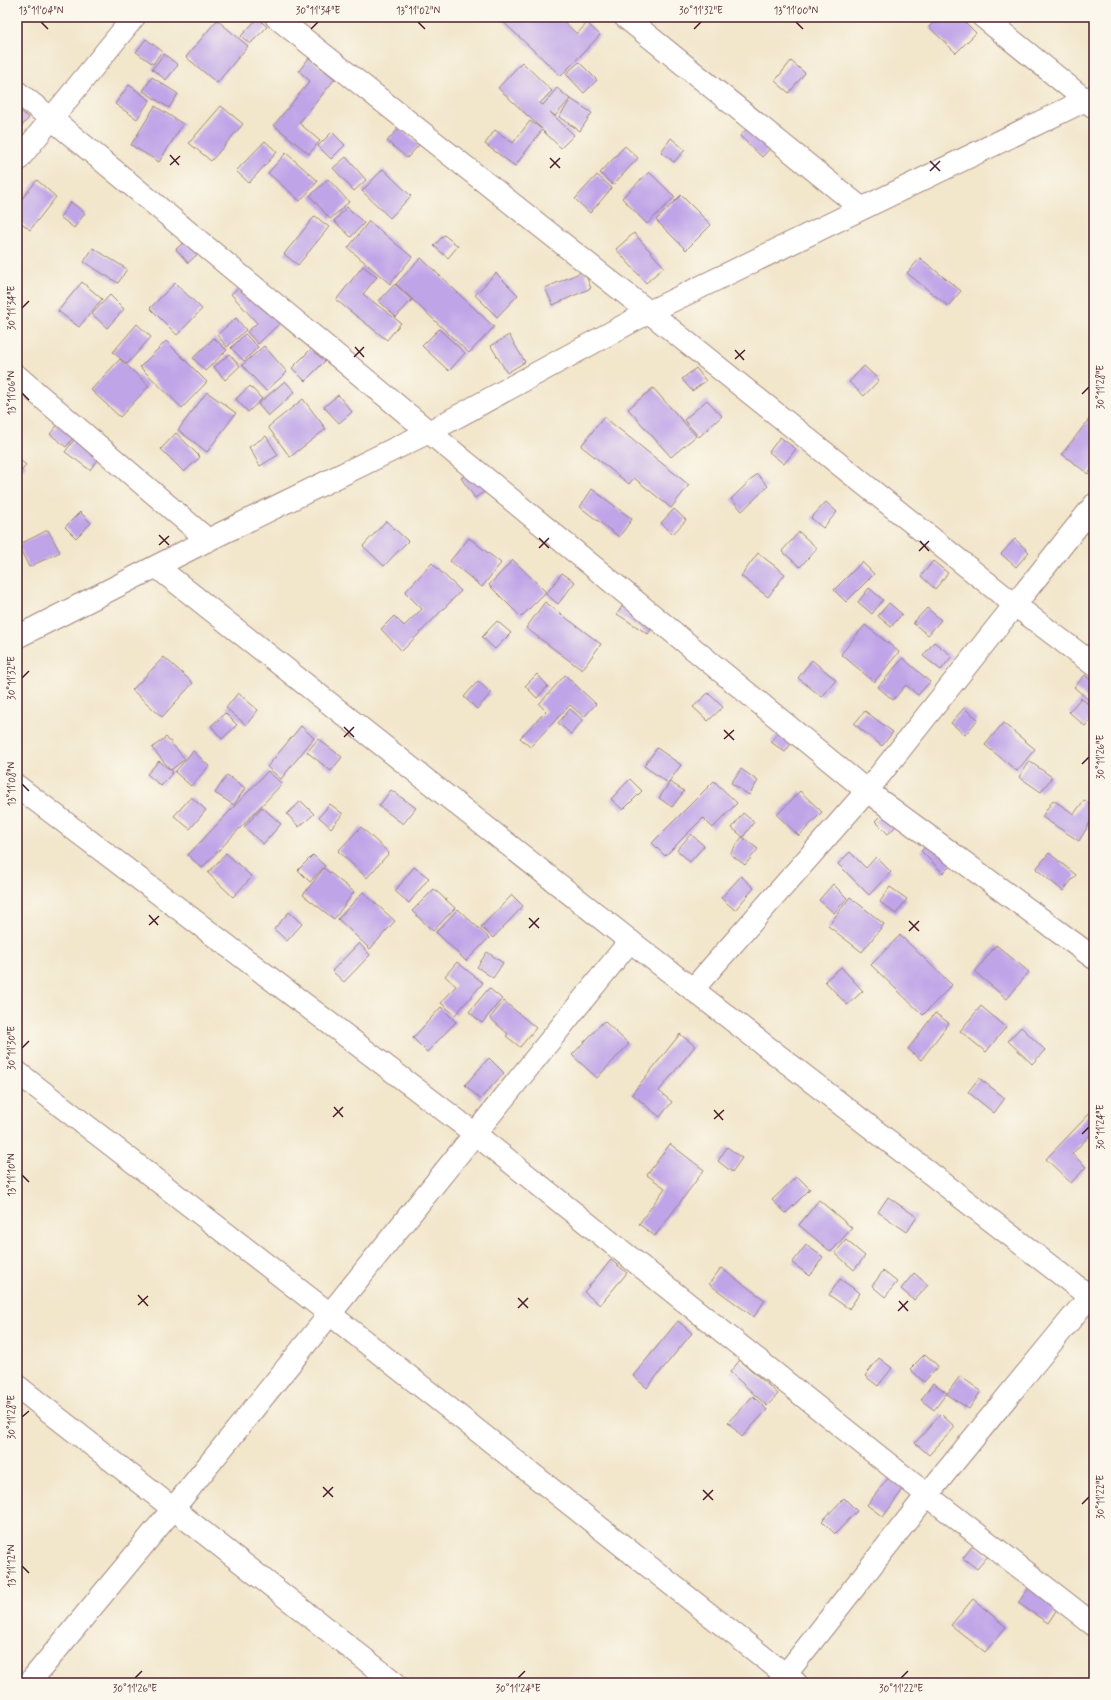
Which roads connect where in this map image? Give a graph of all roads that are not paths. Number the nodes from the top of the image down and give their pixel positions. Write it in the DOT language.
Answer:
graph roads {
  1 [pos="134,17"];
  2 [pos="276,17"];
  3 [pos="625,17"];
  4 [pos="983,17"];
  5 [pos="17,92"];
  6 [pos="1091,101"];
  7 [pos="52,119"];
  8 [pos="17,161"];
  9 [pos="861,208"];
  10 [pos="649,312"];
  11 [pos="17,376"];
  12 [pos="429,432"];
  13 [pos="1094,505"];
  14 [pos="208,540"];
  15 [pos="157,567"];
  16 [pos="1014,605"];
  17 [pos="17,637"];
  18 [pos="1094,666"];
  19 [pos="17,786"];
  20 [pos="867,791"];
  21 [pos="630,941"];
  22 [pos="1094,958"];
  23 [pos="692,989"];
  24 [pos="17,1072"];
  25 [pos="474,1133"];
  26 [pos="1092,1296"];
  27 [pos="330,1314"];
  28 [pos="17,1386"];
  29 [pos="927,1495"];
  30 [pos="173,1509"];
  31 [pos="1094,1625"];
  32 [pos="787,1680"];
  33 [pos="28,1683"];
  34 [pos="395,1683"];
  1 -- 7 [label="street"];
  2 -- 10 [label="street"];
  3 -- 9 [label="street"];
  4 -- 6 [label="street"];
  5 -- 7 [label="street"];
  6 -- 9 [label="street"];
  7 -- 8 [label="street"];
  7 -- 12 [label="street"];
  9 -- 10 [label="street"];
  10 -- 12 [label="street"];
  10 -- 16 [label="street"];
  11 -- 14 [label="street"];
  12 -- 14 [label="street"];
  12 -- 20 [label="street"];
  13 -- 16 [label="street"];
  14 -- 15 [label="street"];
  15 -- 17 [label="street"];
  15 -- 21 [label="street"];
  16 -- 18 [label="street"];
  16 -- 20 [label="street"];
  19 -- 25 [label="street"];
  20 -- 22 [label="street"];
  20 -- 23 [label="street"];
  21 -- 23 [label="street"];
  21 -- 25 [label="street"];
  23 -- 26 [label="street"];
  24 -- 27 [label="street"];
  25 -- 27 [label="street"];
  25 -- 29 [label="street"];
  26 -- 29 [label="street"];
  27 -- 30 [label="street"];
  27 -- 32 [label="street"];
  28 -- 30 [label="street"];
  29 -- 31 [label="street"];
  29 -- 32 [label="street"];
  30 -- 33 [label="street"];
  30 -- 34 [label="street"];
}
